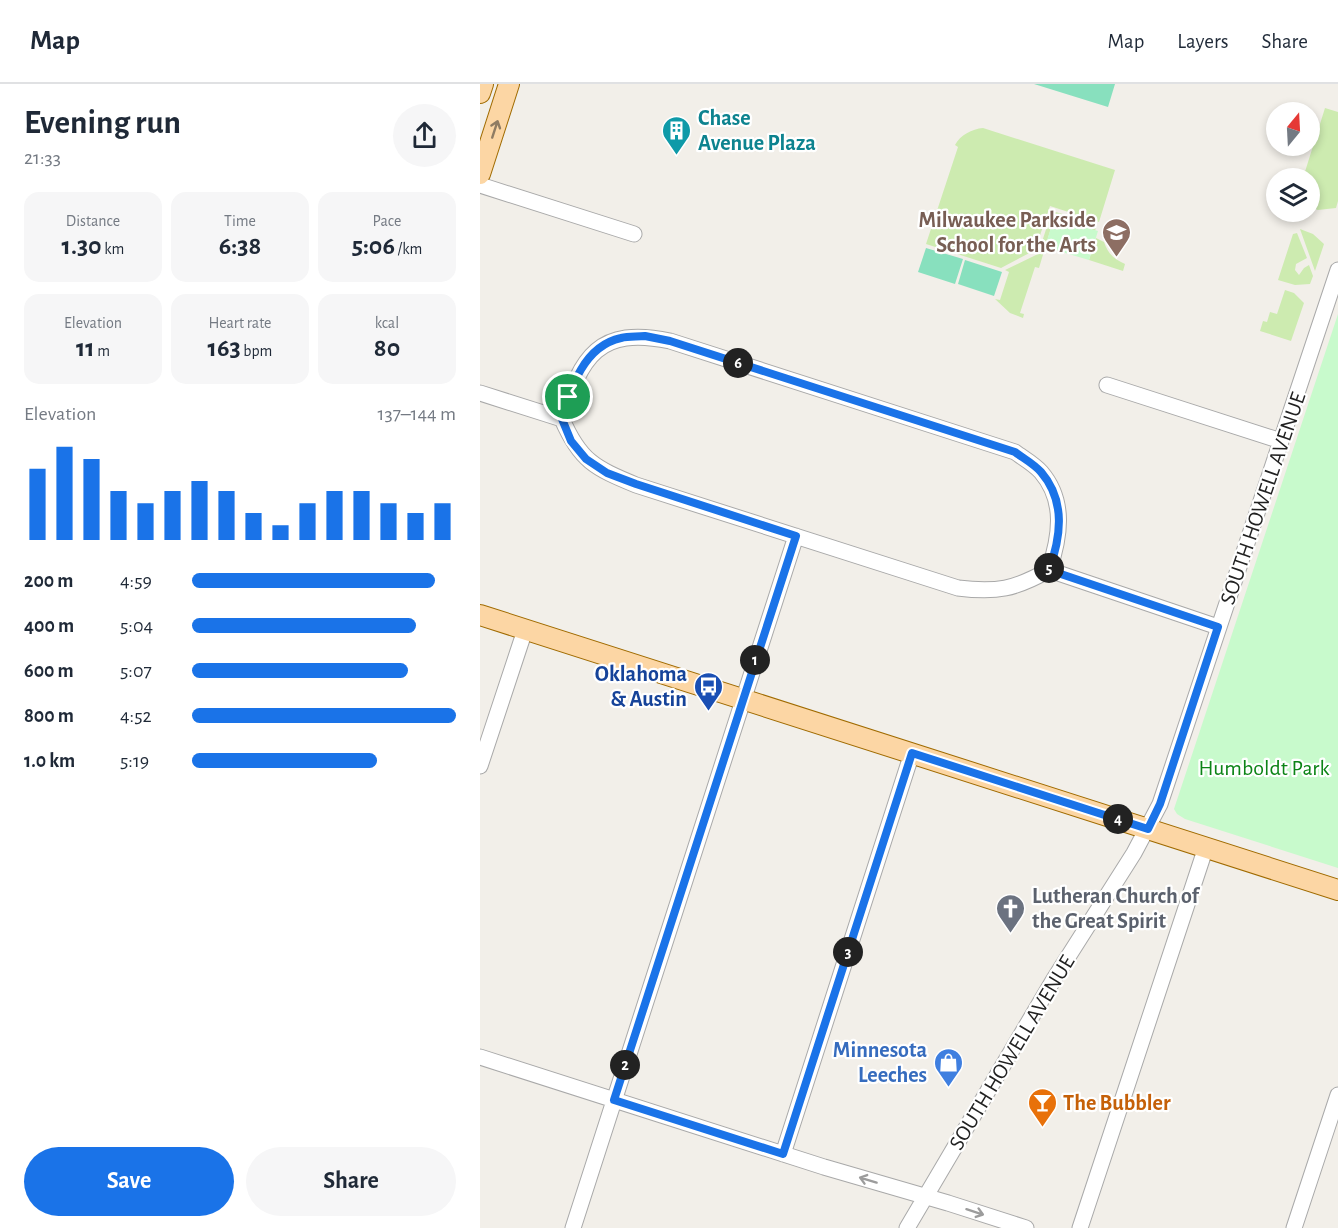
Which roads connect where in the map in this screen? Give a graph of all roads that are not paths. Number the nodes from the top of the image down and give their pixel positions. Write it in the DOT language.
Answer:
graph roads {
  1 [pos="483,84"];
  2 [pos="509,84"];
  3 [pos="480,93"];
  4 [pos="480,174"];
  5 [pos="480,185"];
  6 [pos="634,234"];
  7 [pos="1338,270"];
  8 [pos="1107,385"];
  9 [pos="480,393"];
  10 [pos="562,419"];
  11 [pos="1281,441"];
  12 [pos="796,536"];
  13 [pos="1049,570"];
  14 [pos="480,615"];
  15 [pos="1218,627"];
  16 [pos="525,630"];
  17 [pos="743,699"];
  18 [pos="912,753"];
  19 [pos="480,766"];
  20 [pos="1148,829"];
  21 [pos="1206,847"];
  22 [pos="1338,890"];
  23 [pos="480,1057"];
  24 [pos="1338,1095"];
  25 [pos="614,1100"];
  26 [pos="789,1156"];
  27 [pos="925,1197"];
  28 [pos="573,1228"];
  29 [pos="907,1228"];
  30 [pos="1026,1228"];
  31 [pos="1080,1228"];
  32 [pos="1294,1228"];
  1 -- 3 [label="main road"];
  4 -- 2 [label="main road, one-way"];
  5 -- 6 [label="street"];
  7 -- 11 [label="street, SOUTH HOWELL AVENUE"];
  8 -- 11 [label="street"];
  9 -- 10 [label="street"];
  10 -- 12 [label="street"];
  10 -- 13 [label="street"];
  11 -- 15 [label="street, SOUTH HOWELL AVENUE"];
  12 -- 13 [label="street"];
  12 -- 17 [label="street"];
  13 -- 15 [label="street"];
  14 -- 16 [label="main road"];
  15 -- 20 [label="street, SOUTH HOWELL AVENUE"];
  16 -- 17 [label="main road"];
  16 -- 19 [label="street"];
  17 -- 18 [label="main road"];
  17 -- 25 [label="street"];
  18 -- 20 [label="main road"];
  18 -- 26 [label="street"];
  20 -- 21 [label="main road"];
  20 -- 27 [label="street, SOUTH HOWELL AVENUE"];
  21 -- 22 [label="main road"];
  21 -- 31 [label="street"];
  23 -- 25 [label="street"];
  24 -- 32 [label="street"];
  25 -- 26 [label="street"];
  25 -- 28 [label="street"];
  27 -- 26 [label="street, one-way"];
  27 -- 29 [label="street, SOUTH HOWELL AVENUE"];
  27 -- 30 [label="street, one-way"];
}
